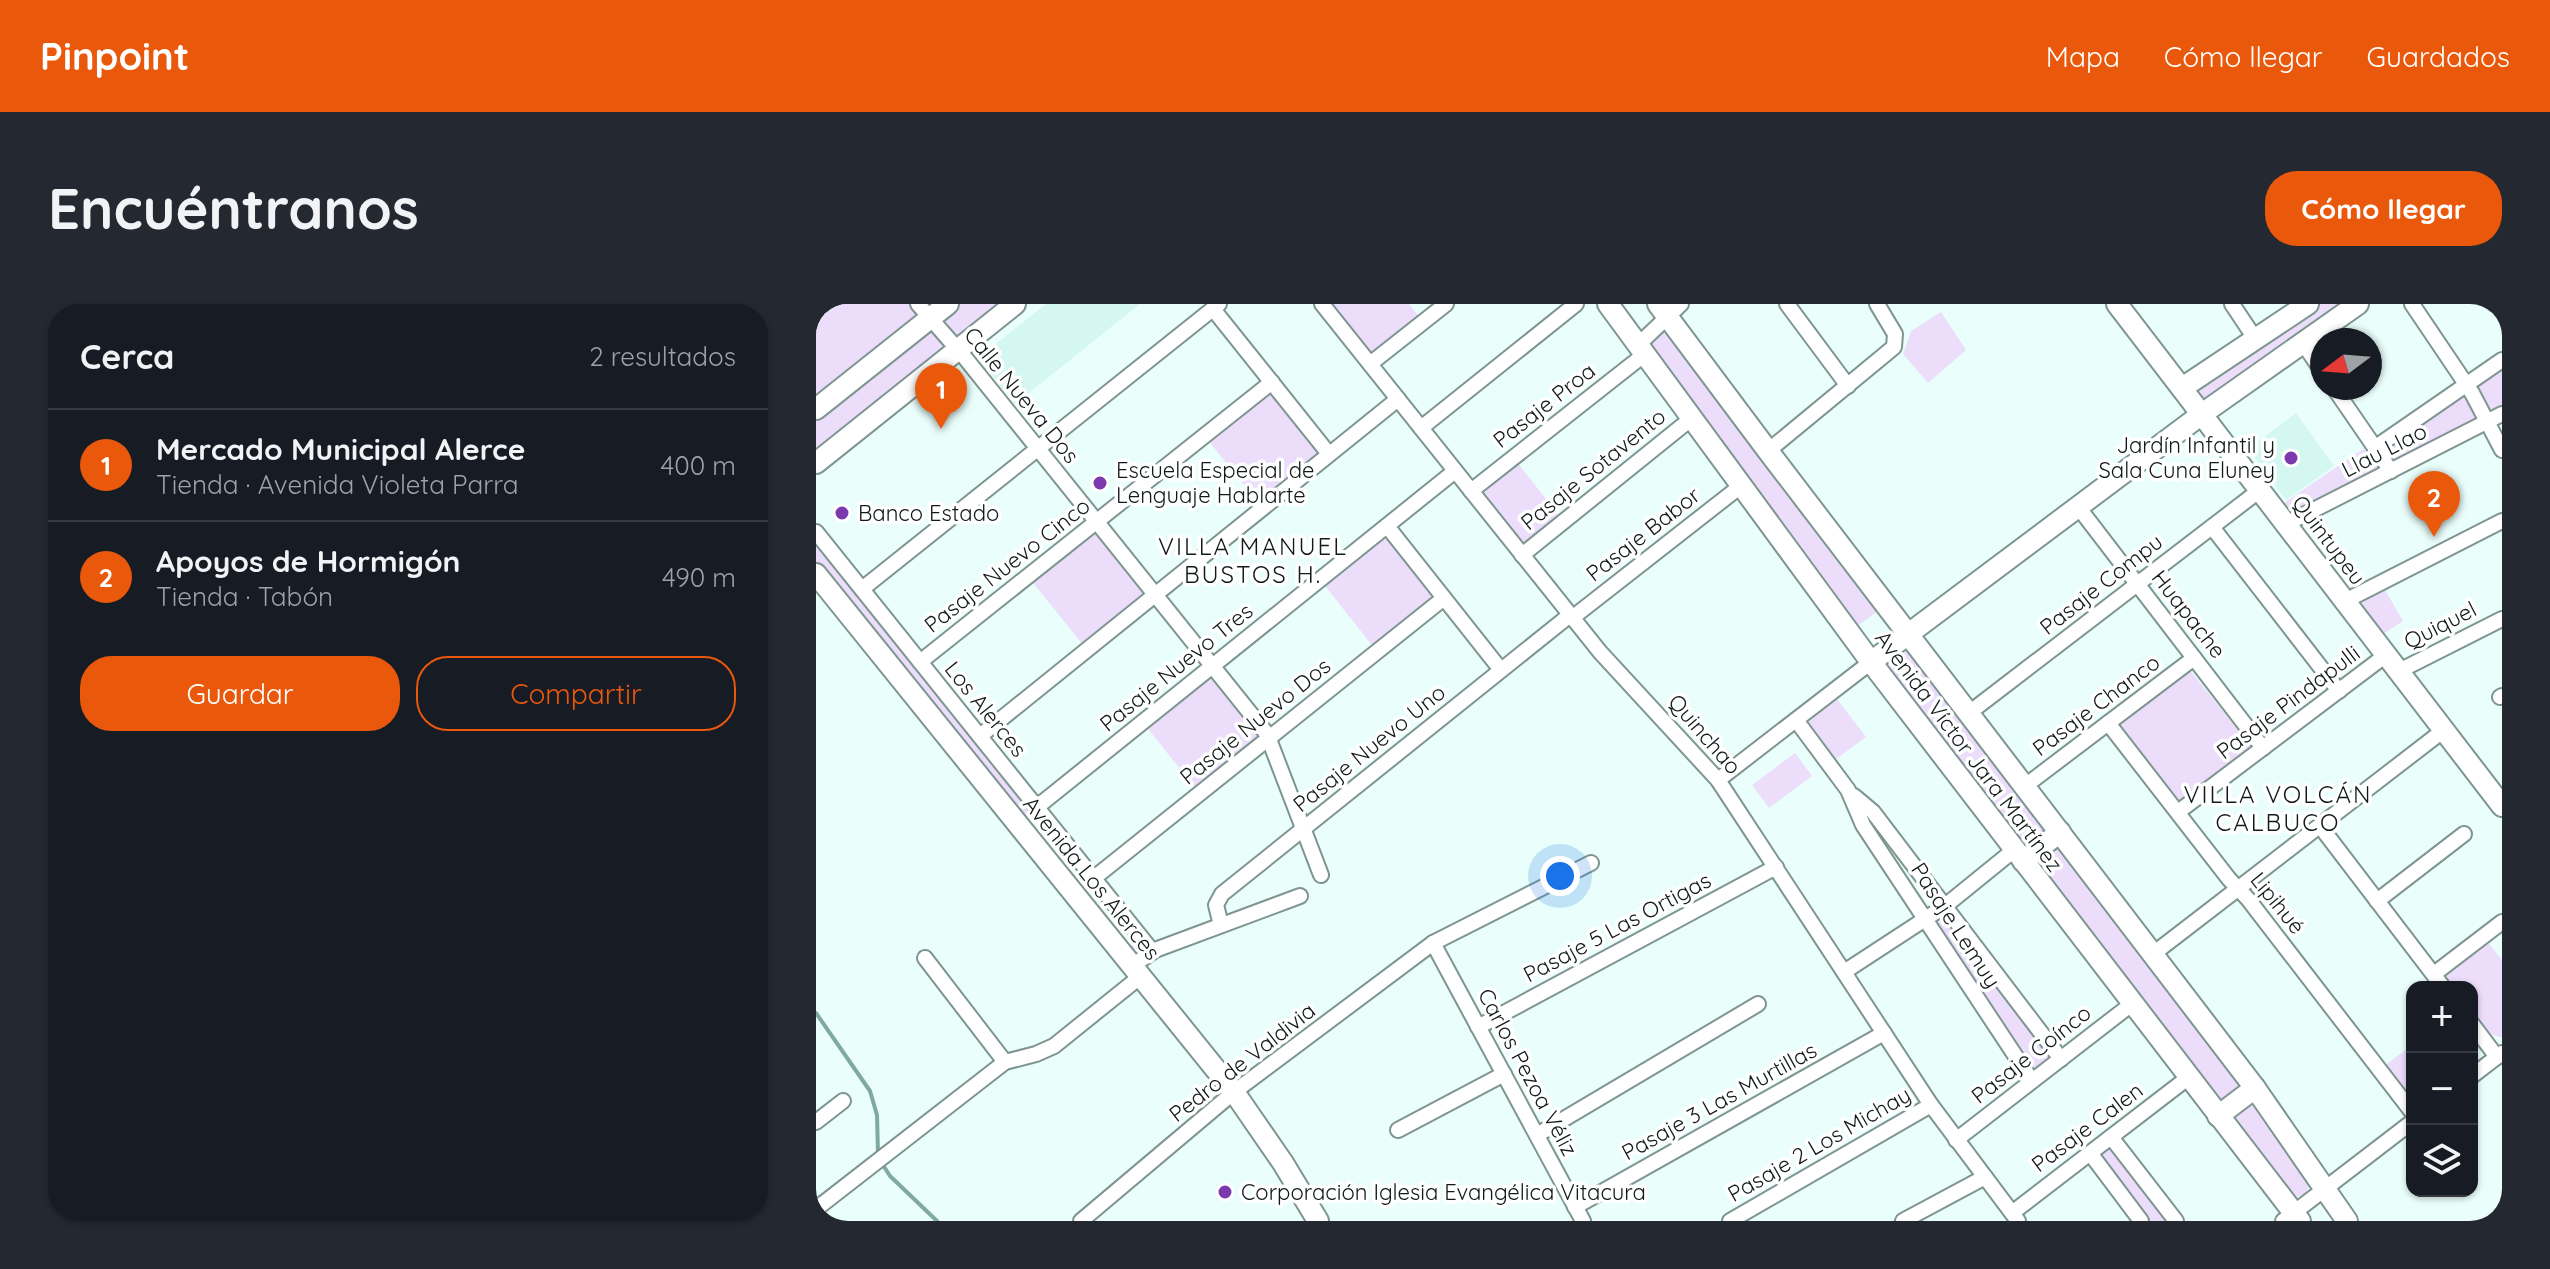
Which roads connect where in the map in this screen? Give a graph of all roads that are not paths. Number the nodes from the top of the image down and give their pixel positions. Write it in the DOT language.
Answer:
graph roads {
  1 [pos="948,304"];
  2 [pos="1015,304"];
  3 [pos="1322,304"];
  4 [pos="1446,304"];
  5 [pos="1576,304"];
  6 [pos="1608,304"];
  7 [pos="1787,304"];
  8 [pos="1877,304"];
  9 [pos="2117,304"];
  10 [pos="2232,304"];
  11 [pos="2358,304"];
  12 [pos="2412,304"];
  13 [pos="2306,305"];
  14 [pos="1216,306"];
  15 [pos="1669,308"];
  16 [pos="924,311"];
  17 [pos="2256,340"];
  18 [pos="2303,343"];
  19 [pos="1641,349"];
  20 [pos="956,350"];
  21 [pos="2310,353"];
  22 [pos="2502,360"];
  23 [pos="1370,364"];
  24 [pos="1272,382"];
  25 [pos="2467,385"];
  26 [pos="1848,386"];
  27 [pos="2182,388"];
  28 [pos="1398,399"];
  29 [pos="2343,400"];
  30 [pos="816,409"];
  31 [pos="2202,414"];
  32 [pos="2502,414"];
  33 [pos="1692,418"];
  34 [pos="2487,422"];
  35 [pos="1421,428"];
  36 [pos="2376,447"];
  37 [pos="1038,449"];
  38 [pos="2502,450"];
  39 [pos="1768,451"];
  40 [pos="1329,454"];
  41 [pos="816,463"];
  42 [pos="1455,471"];
  43 [pos="2391,471"];
  44 [pos="1742,485"];
  45 [pos="2260,490"];
  46 [pos="1471,491"];
  47 [pos="2079,508"];
  48 [pos="2502,521"];
  49 [pos="1096,522"];
  50 [pos="2286,524"];
  51 [pos="1387,526"];
  52 [pos="2212,527"];
  53 [pos="816,532"];
  54 [pos="1522,555"];
  55 [pos="816,574"];
  56 [pos="2138,584"];
  57 [pos="862,589"];
  58 [pos="1155,595"];
  59 [pos="1444,598"];
  60 [pos="2345,601"];
  61 [pos="1571,616"];
  62 [pos="2502,619"];
  63 [pos="1908,634"];
  64 [pos="2194,658"];
  65 [pos="920,662"];
  66 [pos="1871,662"];
  67 [pos="2392,663"];
  68 [pos="1212,666"];
  69 [pos="1501,670"];
  70 [pos="2339,691"];
  71 [pos="1969,713"];
  72 [pos="1796,720"];
  73 [pos="2108,723"];
  74 [pos="2444,730"];
  75 [pos="980,736"];
  76 [pos="1269,738"];
  77 [pos="2263,748"];
  78 [pos="1718,780"];
  79 [pos="2025,786"];
  80 [pos="1848,790"];
  81 [pos="2502,806"];
  82 [pos="1037,807"];
  83 [pos="2178,812"];
  84 [pos="2320,826"];
  85 [pos="1303,829"];
  86 [pos="2060,832"];
  87 [pos="2464,834"];
  88 [pos="2018,856"];
  89 [pos="1591,863"];
  90 [pos="1776,867"];
  91 [pos="1321,875"];
  92 [pos="1094,878"];
  93 [pos="2239,889"];
  94 [pos="1300,896"];
  95 [pos="2377,901"];
  96 [pos="1945,906"];
  97 [pos="1927,919"];
  98 [pos="2502,922"];
  99 [pos="1221,925"];
  100 [pos="1433,943"];
  101 [pos="1152,951"];
  102 [pos="2153,954"];
  103 [pos="925,958"];
  104 [pos="1137,971"];
  105 [pos="1844,972"];
  106 [pos="2434,974"];
  107 [pos="2439,981"];
  108 [pos="2133,1003"];
  109 [pos="1758,1004"];
  110 [pos="1478,1027"];
  111 [pos="2478,1031"];
  112 [pos="1884,1033"];
  113 [pos="2500,1055"];
  114 [pos="2061,1059"];
  115 [pos="1005,1062"];
  116 [pos="2478,1072"];
  117 [pos="1504,1074"];
  118 [pos="2189,1077"];
  119 [pos="2032,1081"];
  120 [pos="2255,1088"];
  121 [pos="1234,1092"];
  122 [pos="843,1101"];
  123 [pos="2406,1104"];
  124 [pos="1931,1105"];
  125 [pos="2218,1116"];
  126 [pos="816,1122"];
  127 [pos="2408,1125"];
  128 [pos="1398,1130"];
  129 [pos="1537,1135"];
  130 [pos="2111,1137"];
  131 [pos="1956,1140"];
  132 [pos="2090,1153"];
  133 [pos="1985,1177"];
  134 [pos="2324,1189"];
  135 [pos="818,1203"];
  136 [pos="1575,1207"];
  137 [pos="2015,1217"];
  138 [pos="2292,1218"];
  139 [pos="1081,1221"];
  140 [pos="1318,1221"];
  141 [pos="1583,1221"];
  142 [pos="1730,1221"];
  143 [pos="1903,1221"];
  144 [pos="2141,1221"];
  145 [pos="2176,1221"];
  146 [pos="2347,1221"];
  1 -- 16 [label="main road"];
  2 -- 20 [label="main road"];
  3 -- 23 [label="street, Quinchao"];
  4 -- 23 [label="street"];
  5 -- 35 [label="street"];
  6 -- 19 [label="main road, Avenida Víctor Jara Martínez"];
  7 -- 26 [label="street"];
  8 -- 26 [label="street"];
  9 -- 27 [label="main road, Quintupeu"];
  10 -- 17 [label="street"];
  11 -- 18 [label="main road"];
  12 -- 25 [label="street"];
  13 -- 17 [label="main road"];
  14 -- 24 [label="street"];
  14 -- 37 [label="street"];
  15 -- 19 [label="street, Pasaje Proa"];
  15 -- 39 [label="main road, Avenida Víctor Jara Martínez"];
  16 -- 20 [label="street, Calle Nueva Dos"];
  16 -- 30 [label="main road"];
  17 -- 27 [label="main road"];
  18 -- 21 [label="street"];
  18 -- 31 [label="main road"];
  19 -- 33 [label="main road, Avenida Víctor Jara Martínez"];
  19 -- 46 [label="street, Pasaje Proa"];
  20 -- 37 [label="street, Calle Nueva Dos"];
  20 -- 41 [label="main road"];
  22 -- 25 [label="street, Llau Llao"];
  23 -- 28 [label="street, Quinchao"];
  24 -- 40 [label="street"];
  24 -- 49 [label="street, Pasaje Nuevo Cinco"];
  25 -- 34 [label="street"];
  25 -- 36 [label="street, Llau Llao"];
  26 -- 39 [label="street"];
  27 -- 31 [label="main road, Quintupeu"];
  28 -- 35 [label="street, Quinchao"];
  28 -- 40 [label="street"];
  29 -- 36 [label="street"];
  31 -- 45 [label="main road, Quintupeu"];
  31 -- 47 [label="main road"];
  32 -- 34 [label="street, Llau Llao"];
  33 -- 44 [label="main road, Avenida Víctor Jara Martínez"];
  33 -- 54 [label="street, Pasaje Sotavento"];
  34 -- 38 [label="street"];
  34 -- 43 [label="street, Llau Llao"];
  35 -- 42 [label="street, Quinchao"];
  36 -- 43 [label="street"];
  37 -- 49 [label="street, Calle Nueva Dos"];
  37 -- 57 [label="street"];
  39 -- 63 [label="main road, Avenida Víctor Jara Martínez"];
  40 -- 58 [label="street"];
  42 -- 46 [label="street, Quinchao"];
  42 -- 51 [label="street, Pasaje Nuevo Tres"];
  43 -- 50 [label="street, Llau Llao"];
  44 -- 61 [label="street, Pasaje Babor"];
  44 -- 66 [label="main road, Avenida Víctor Jara Martínez"];
  45 -- 50 [label="main road, Quintupeu"];
  45 -- 52 [label="street, Pasaje Compu"];
  46 -- 54 [label="street, Quinchao"];
  47 -- 56 [label="street, Huapache"];
  47 -- 63 [label="main road"];
  48 -- 60 [label="street"];
  49 -- 58 [label="street, Calle Nueva Dos"];
  49 -- 65 [label="street, Pasaje Nuevo Cinco"];
  50 -- 60 [label="main road, Quintupeu"];
  51 -- 59 [label="street"];
  51 -- 68 [label="street, Pasaje Nuevo Tres"];
  52 -- 56 [label="street, Pasaje Compu"];
  52 -- 70 [label="street"];
  53 -- 57 [label="street, Los Alerces"];
  54 -- 61 [label="street, Quinchao"];
  55 -- 104 [label="main road, Avenida Los Alerces"];
  56 -- 64 [label="street, Huapache"];
  56 -- 71 [label="street, Pasaje Compu"];
  57 -- 65 [label="street, Los Alerces"];
  58 -- 68 [label="street, Calle Nueva Dos"];
  58 -- 75 [label="street"];
  59 -- 69 [label="street"];
  59 -- 76 [label="street, Pasaje Nuevo Dos"];
  60 -- 67 [label="main road, Quintupeu"];
  61 -- 69 [label="street, Pasaje Nuevo Uno"];
  61 -- 78 [label="street, Quinchao"];
  62 -- 67 [label="street, Quiquel"];
  63 -- 66 [label="main road"];
  63 -- 71 [label="main road, Avenida Víctor Jara Martínez"];
  64 -- 73 [label="street, Pasaje Chanco"];
  64 -- 77 [label="street, Huapache"];
  65 -- 75 [label="street, Los Alerces"];
  66 -- 72 [label="street"];
  66 -- 88 [label="main road, Avenida Víctor Jara Martínez"];
  67 -- 70 [label="street, Pasaje Pindapulli"];
  67 -- 74 [label="main road, Quintupeu"];
  68 -- 76 [label="street, Calle Nueva Dos"];
  68 -- 82 [label="street, Pasaje Nuevo Tres"];
  69 -- 85 [label="street, Pasaje Nuevo Uno"];
  70 -- 77 [label="street, Pasaje Pindapulli"];
  71 -- 79 [label="main road, Avenida Víctor Jara Martínez"];
  72 -- 78 [label="street"];
  72 -- 80 [label="street, Pasaje Lemuy"];
  73 -- 79 [label="street, Pasaje Chanco"];
  73 -- 83 [label="street, Lipihué"];
  74 -- 81 [label="main road, Quintupeu"];
  74 -- 84 [label="street"];
  75 -- 82 [label="street, Los Alerces"];
  76 -- 85 [label="street, Calle Nueva Dos"];
  76 -- 92 [label="street, Pasaje Nuevo Dos"];
  77 -- 83 [label="street, Pasaje Pindapulli"];
  78 -- 90 [label="street, Quinchao"];
  79 -- 86 [label="main road, Avenida Víctor Jara Martínez"];
  80 -- 96 [label="street, Pasaje Lemuy"];
  80 -- 97 [label="street, Pasaje Lemuy"];
  82 -- 92 [label="street, Los Alerces"];
  83 -- 93 [label="street, Lipihué"];
  84 -- 93 [label="street"];
  84 -- 95 [label="street"];
  85 -- 91 [label="street, Calle Nueva Dos"];
  85 -- 99 [label="street, Pasaje Nuevo Uno"];
  86 -- 88 [label="main road"];
  86 -- 102 [label="main road, Avenida Víctor Jara Martínez"];
  87 -- 95 [label="street"];
  88 -- 96 [label="street"];
  88 -- 108 [label="main road, Avenida Víctor Jara Martínez"];
  89 -- 100 [label="street, Pedro de Valdivia"];
  90 -- 105 [label="street, Quinchao"];
  90 -- 110 [label="street, Pasaje 5 Las Ortigas"];
  92 -- 101 [label="street, Los Alerces"];
  93 -- 102 [label="street"];
  93 -- 123 [label="street, Lipihué"];
  94 -- 99 [label="street"];
  95 -- 106 [label="street"];
  96 -- 97 [label="street"];
  96 -- 114 [label="street, Pasaje Lemuy"];
  97 -- 105 [label="street"];
  97 -- 119 [label="street, Pasaje Lemuy"];
  98 -- 106 [label="street"];
  99 -- 101 [label="street"];
  100 -- 110 [label="street, Carlos Pezoa Véliz"];
  100 -- 121 [label="street, Pedro de Valdivia"];
  101 -- 104 [label="street"];
  102 -- 120 [label="main road, Avenida Víctor Jara Martínez"];
  103 -- 115 [label="street"];
  104 -- 115 [label="street"];
  104 -- 121 [label="main road, Avenida Los Alerces"];
  105 -- 112 [label="street, Quinchao"];
  106 -- 107 [label="street"];
  108 -- 114 [label="street, Pasaje Coínco"];
  108 -- 118 [label="main road, Avenida Víctor Jara Martínez"];
  109 -- 129 [label="street"];
  110 -- 117 [label="street, Carlos Pezoa Véliz"];
  111 -- 113 [label="street"];
  112 -- 124 [label="street, Quinchao"];
  112 -- 136 [label="street, Pasaje 3 Las Murtillas"];
  113 -- 116 [label="street"];
  114 -- 119 [label="street, Pasaje Coínco"];
  115 -- 135 [label="street"];
  117 -- 128 [label="street"];
  117 -- 129 [label="street, Carlos Pezoa Véliz"];
  118 -- 125 [label="main road, Avenida Víctor Jara Martínez"];
  118 -- 130 [label="street, Pasaje Calen"];
  119 -- 131 [label="street, Pasaje Coínco"];
  120 -- 125 [label="main road"];
  120 -- 134 [label="main road, Avenida Víctor Jara Martínez"];
  121 -- 139 [label="street, Pedro de Valdivia"];
  121 -- 140 [label="main road, Avenida Los Alerces"];
  122 -- 126 [label="street"];
  124 -- 131 [label="street, Quinchao"];
  124 -- 142 [label="street, Pasaje 2 Los Michay"];
  125 -- 138 [label="main road, Avenida Víctor Jara Martínez"];
  127 -- 134 [label="street"];
  129 -- 136 [label="street, Carlos Pezoa Véliz"];
  130 -- 132 [label="street, Pasaje Calen"];
  130 -- 145 [label="street"];
  131 -- 133 [label="street, Quinchao"];
  132 -- 137 [label="street, Pasaje Calen"];
  132 -- 144 [label="street"];
  133 -- 137 [label="street, Quinchao"];
  133 -- 143 [label="street"];
  134 -- 138 [label="street"];
  134 -- 146 [label="main road, Avenida Víctor Jara Martínez"];
  136 -- 141 [label="street, Carlos Pezoa Véliz"];
}
